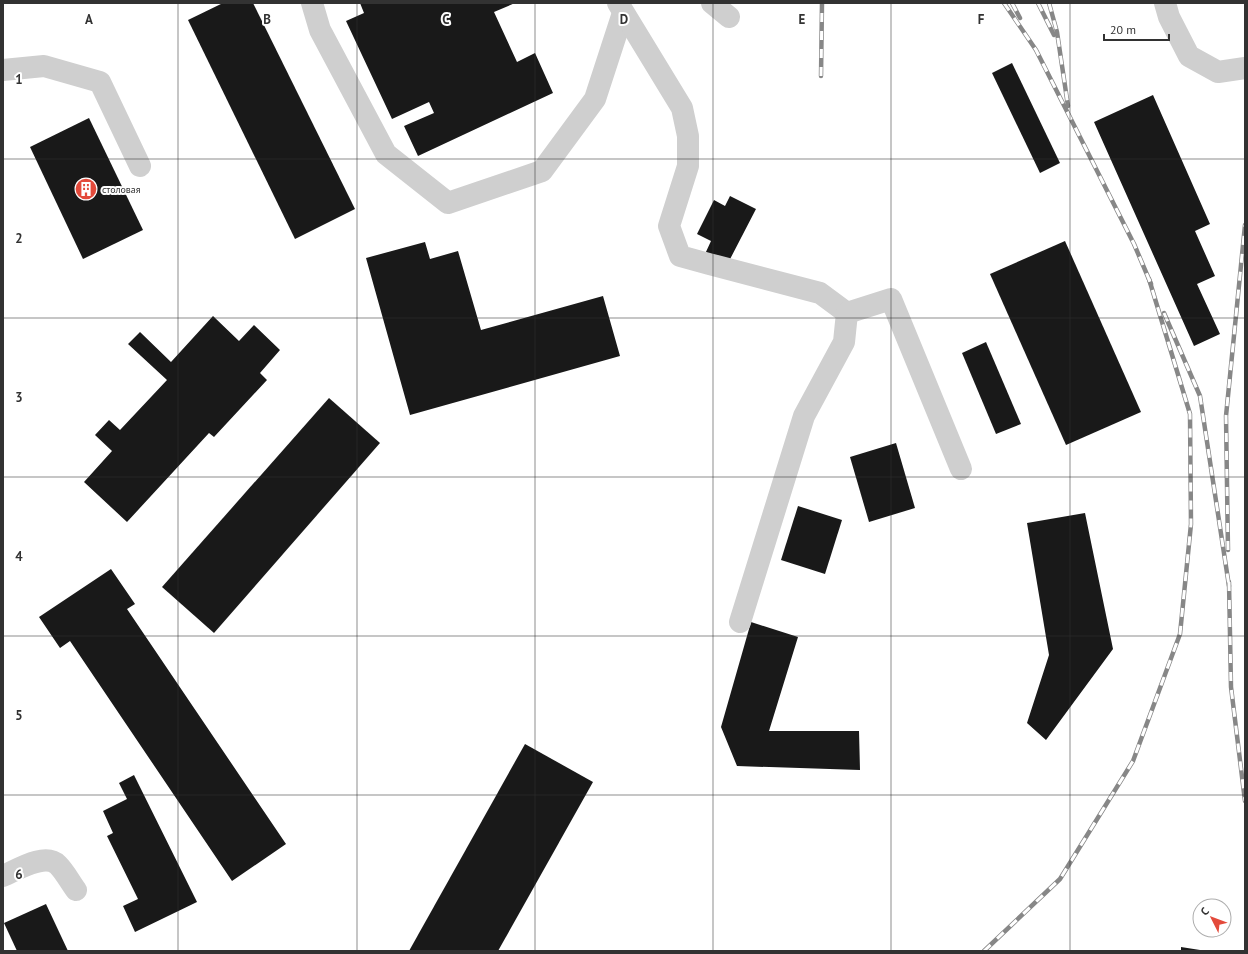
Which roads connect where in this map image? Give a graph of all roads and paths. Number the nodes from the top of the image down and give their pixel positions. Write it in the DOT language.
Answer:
graph roads {
  1 [pos="312,3"];
  2 [pos="712,3"];
  3 [pos="1165,3"];
  4 [pos="620,8"];
  5 [pos="729,17"];
  6 [pos="1245,68"];
  7 [pos="3,70"];
  8 [pos="140,166"];
  9 [pos="847,313"];
  10 [pos="961,470"];
  11 [pos="740,622"];
  12 [pos="3,876"];
  13 [pos="76,890"];
  1 -- 4 [label="lane"];
  2 -- 5 [label="lane"];
  3 -- 6 [label="lane"];
  4 -- 9 [label="lane"];
  7 -- 8 [label="lane"];
  9 -- 10 [label="lane"];
  9 -- 11 [label="lane"];
  12 -- 13 [label="lane"];
}
